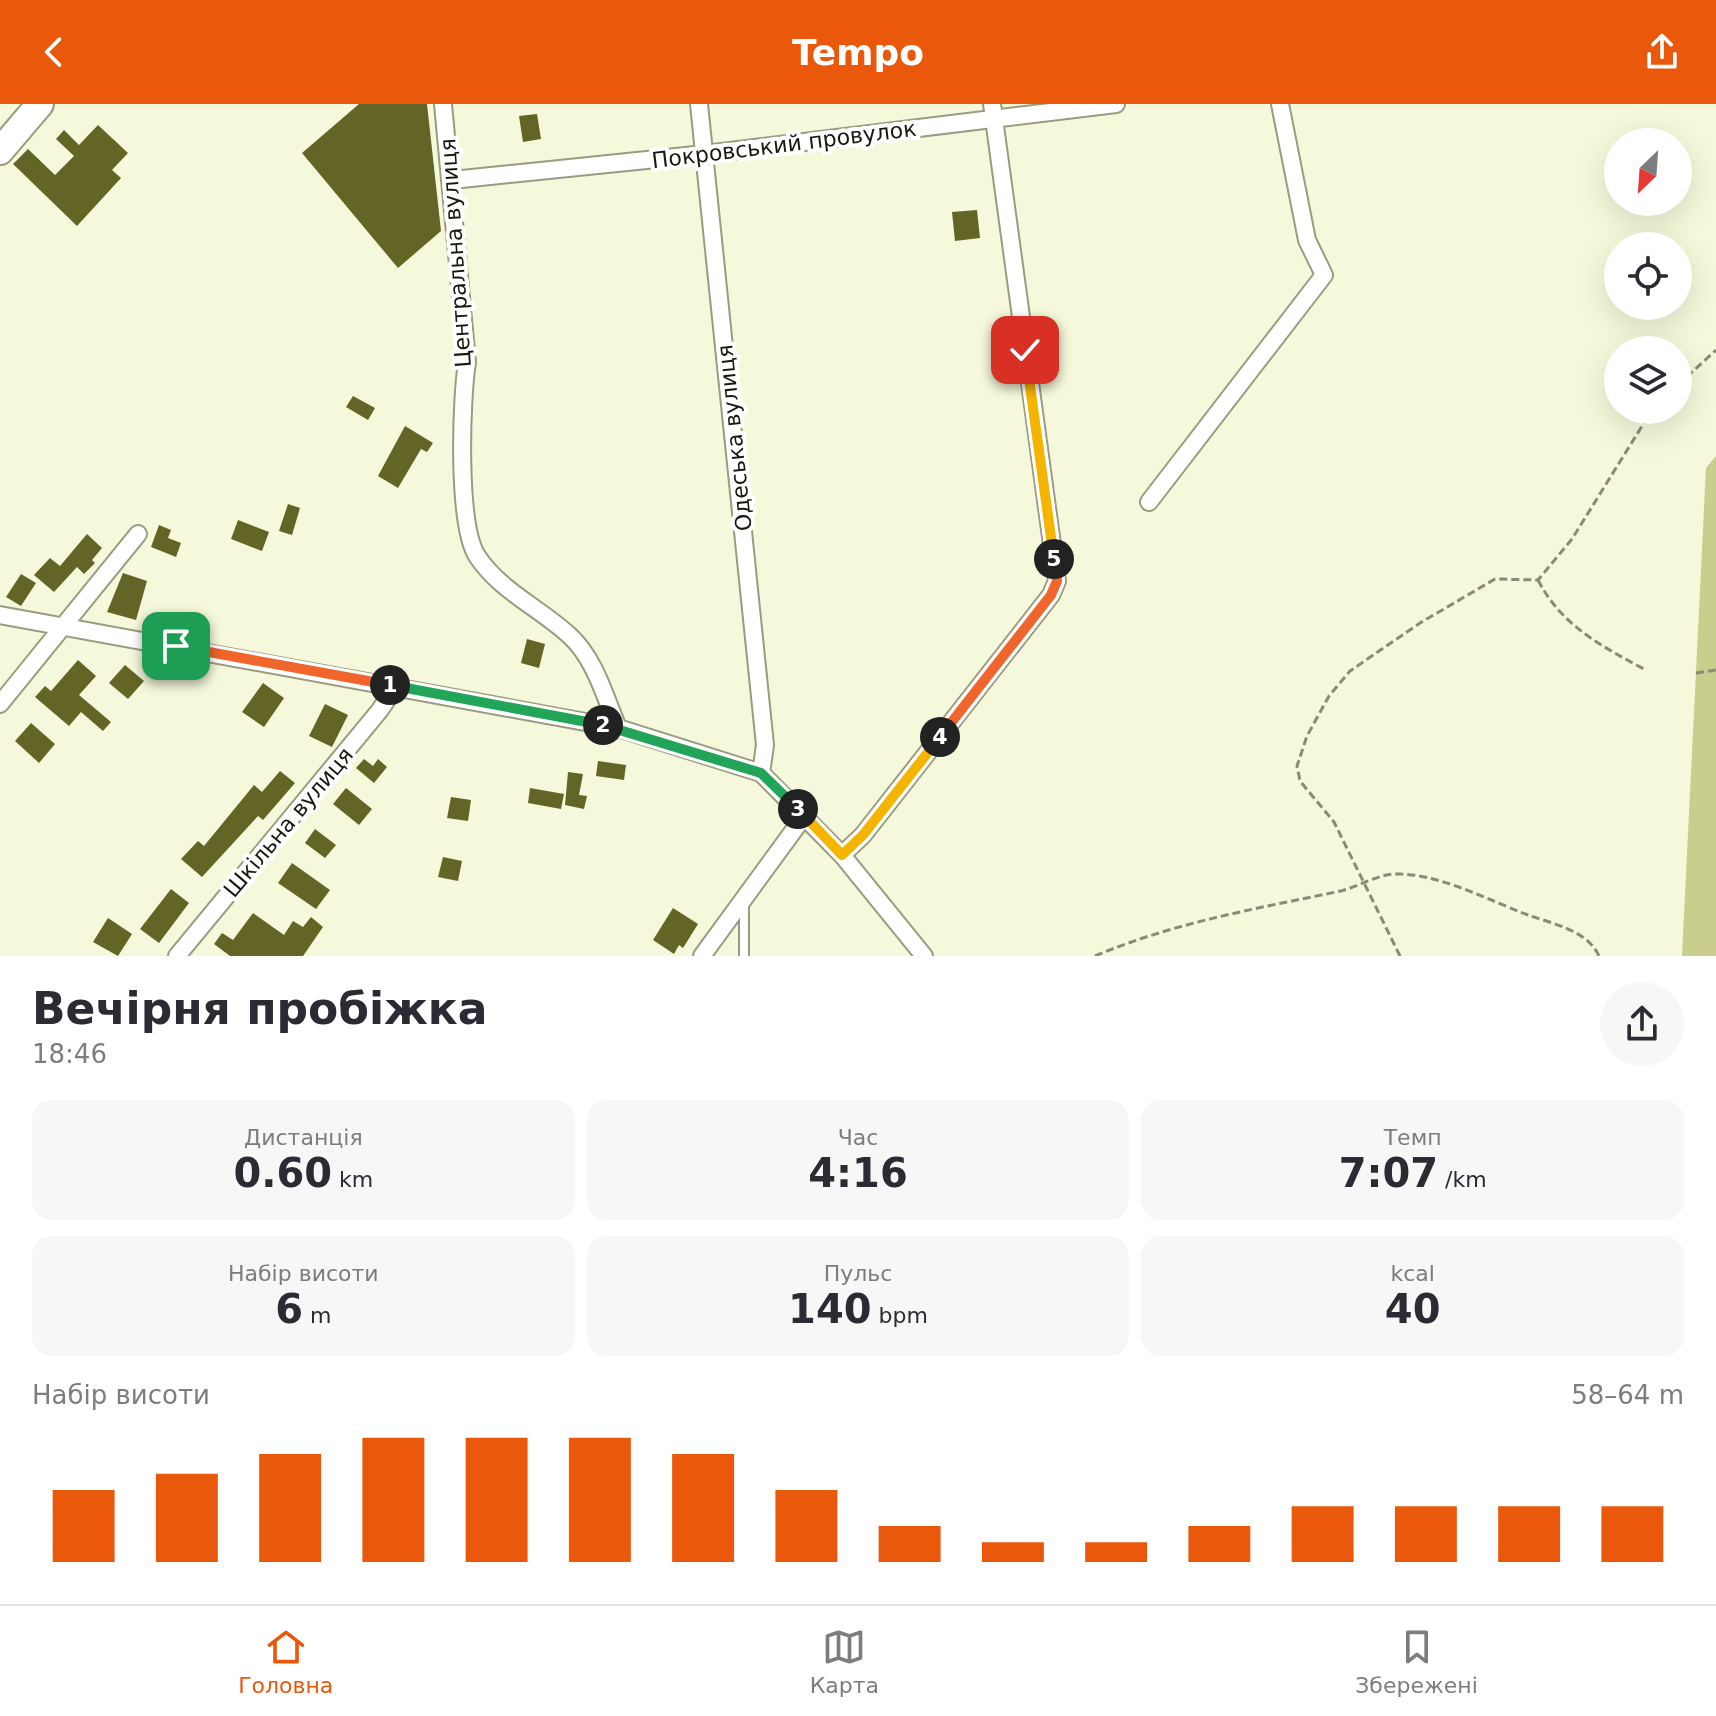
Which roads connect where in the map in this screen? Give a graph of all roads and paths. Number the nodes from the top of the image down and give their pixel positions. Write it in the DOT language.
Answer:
graph roads {
  1 [pos="40,104"];
  2 [pos="443,104"];
  3 [pos="699,104"];
  4 [pos="1116,104"];
  5 [pos="1280,104"];
  6 [pos="993,112"];
  7 [pos="0,151"];
  8 [pos="705,154"];
  9 [pos="452,180"];
  10 [pos="1716,350"];
  11 [pos="1692,372"];
  12 [pos="1643,424"];
  13 [pos="1149,502"];
  14 [pos="138,534"];
  15 [pos="1538,580"];
  16 [pos="0,615"];
  17 [pos="66,627"];
  18 [pos="1644,669"];
  19 [pos="1716,670"];
  20 [pos="1696,673"];
  21 [pos="396,686"];
  22 [pos="0,704"];
  23 [pos="618,728"];
  24 [pos="761,773"];
  25 [pos="805,815"];
  26 [pos="842,855"];
  27 [pos="1362,883"];
  28 [pos="744,898"];
  29 [pos="177,956"];
  30 [pos="702,956"];
  31 [pos="744,956"];
  32 [pos="924,956"];
  33 [pos="1095,956"];
  34 [pos="1400,956"];
  35 [pos="1599,956"];
  1 -- 7 [label="main road"];
  2 -- 9 [label="street, Центральна вулиця"];
  3 -- 8 [label="street, Одеська вулиця"];
  4 -- 6 [label="street, Покровський провулок"];
  5 -- 13 [label="street"];
  6 -- 8 [label="street, Покровський провулок"];
  6 -- 26 [label="street"];
  8 -- 9 [label="street, Покровський провулок"];
  8 -- 24 [label="street, Одеська вулиця"];
  9 -- 23 [label="street, Центральна вулиця"];
  10 -- 11 [label="path"];
  12 -- 15 [label="path"];
  14 -- 17 [label="street"];
  15 -- 18 [label="path"];
  15 -- 27 [label="path"];
  16 -- 17 [label="street"];
  17 -- 21 [label="street"];
  17 -- 22 [label="street"];
  19 -- 20 [label="path"];
  21 -- 23 [label="street"];
  21 -- 29 [label="street, Шкільна вулиця"];
  23 -- 24 [label="street"];
  24 -- 25 [label="street"];
  25 -- 26 [label="street"];
  25 -- 28 [label="street"];
  26 -- 32 [label="street"];
  27 -- 33 [label="path"];
  27 -- 34 [label="path"];
  27 -- 35 [label="path"];
  28 -- 30 [label="street"];
  28 -- 31 [label="lane"];
}
